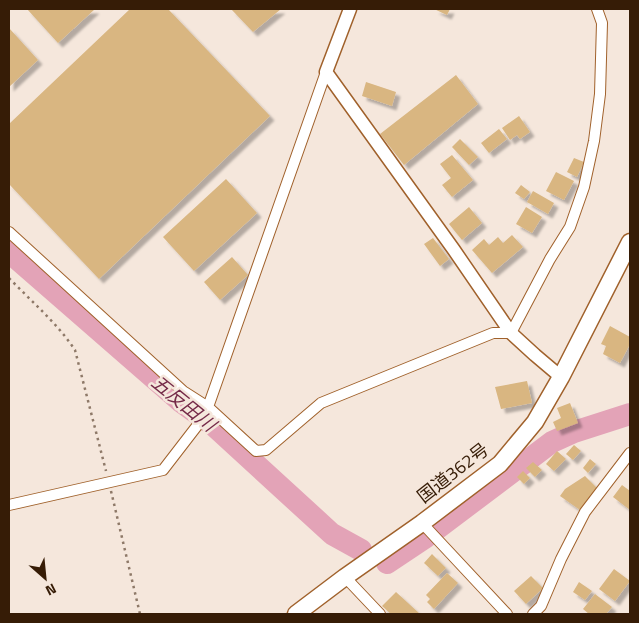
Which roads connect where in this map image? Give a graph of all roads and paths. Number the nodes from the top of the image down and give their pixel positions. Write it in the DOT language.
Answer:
graph roads {
  1 [pos="350,9"];
  2 [pos="597,9"];
  3 [pos="326,72"];
  4 [pos="9,232"];
  5 [pos="630,242"];
  6 [pos="9,278"];
  7 [pos="511,333"];
  8 [pos="561,377"];
  9 [pos="207,407"];
  10 [pos="630,453"];
  11 [pos="109,482"];
  12 [pos="9,505"];
  13 [pos="422,523"];
  14 [pos="345,577"];
  15 [pos="140,614"];
  16 [pos="296,614"];
  17 [pos="380,614"];
  18 [pos="507,614"];
  19 [pos="533,614"];
  1 -- 3 [label="street"];
  2 -- 7 [label="street"];
  3 -- 7 [label="street"];
  3 -- 9 [label="street"];
  4 -- 9 [label="street"];
  5 -- 8 [label="highway, 国道362号"];
  6 -- 11 [label="path"];
  7 -- 8 [label="street"];
  7 -- 9 [label="street"];
  8 -- 13 [label="highway, 国道362号"];
  9 -- 11 [label="street"];
  10 -- 19 [label="street"];
  11 -- 12 [label="street"];
  11 -- 15 [label="path"];
  13 -- 14 [label="highway, 国道362号"];
  13 -- 18 [label="street"];
  14 -- 16 [label="highway, 国道362号"];
  14 -- 17 [label="street"];
}
